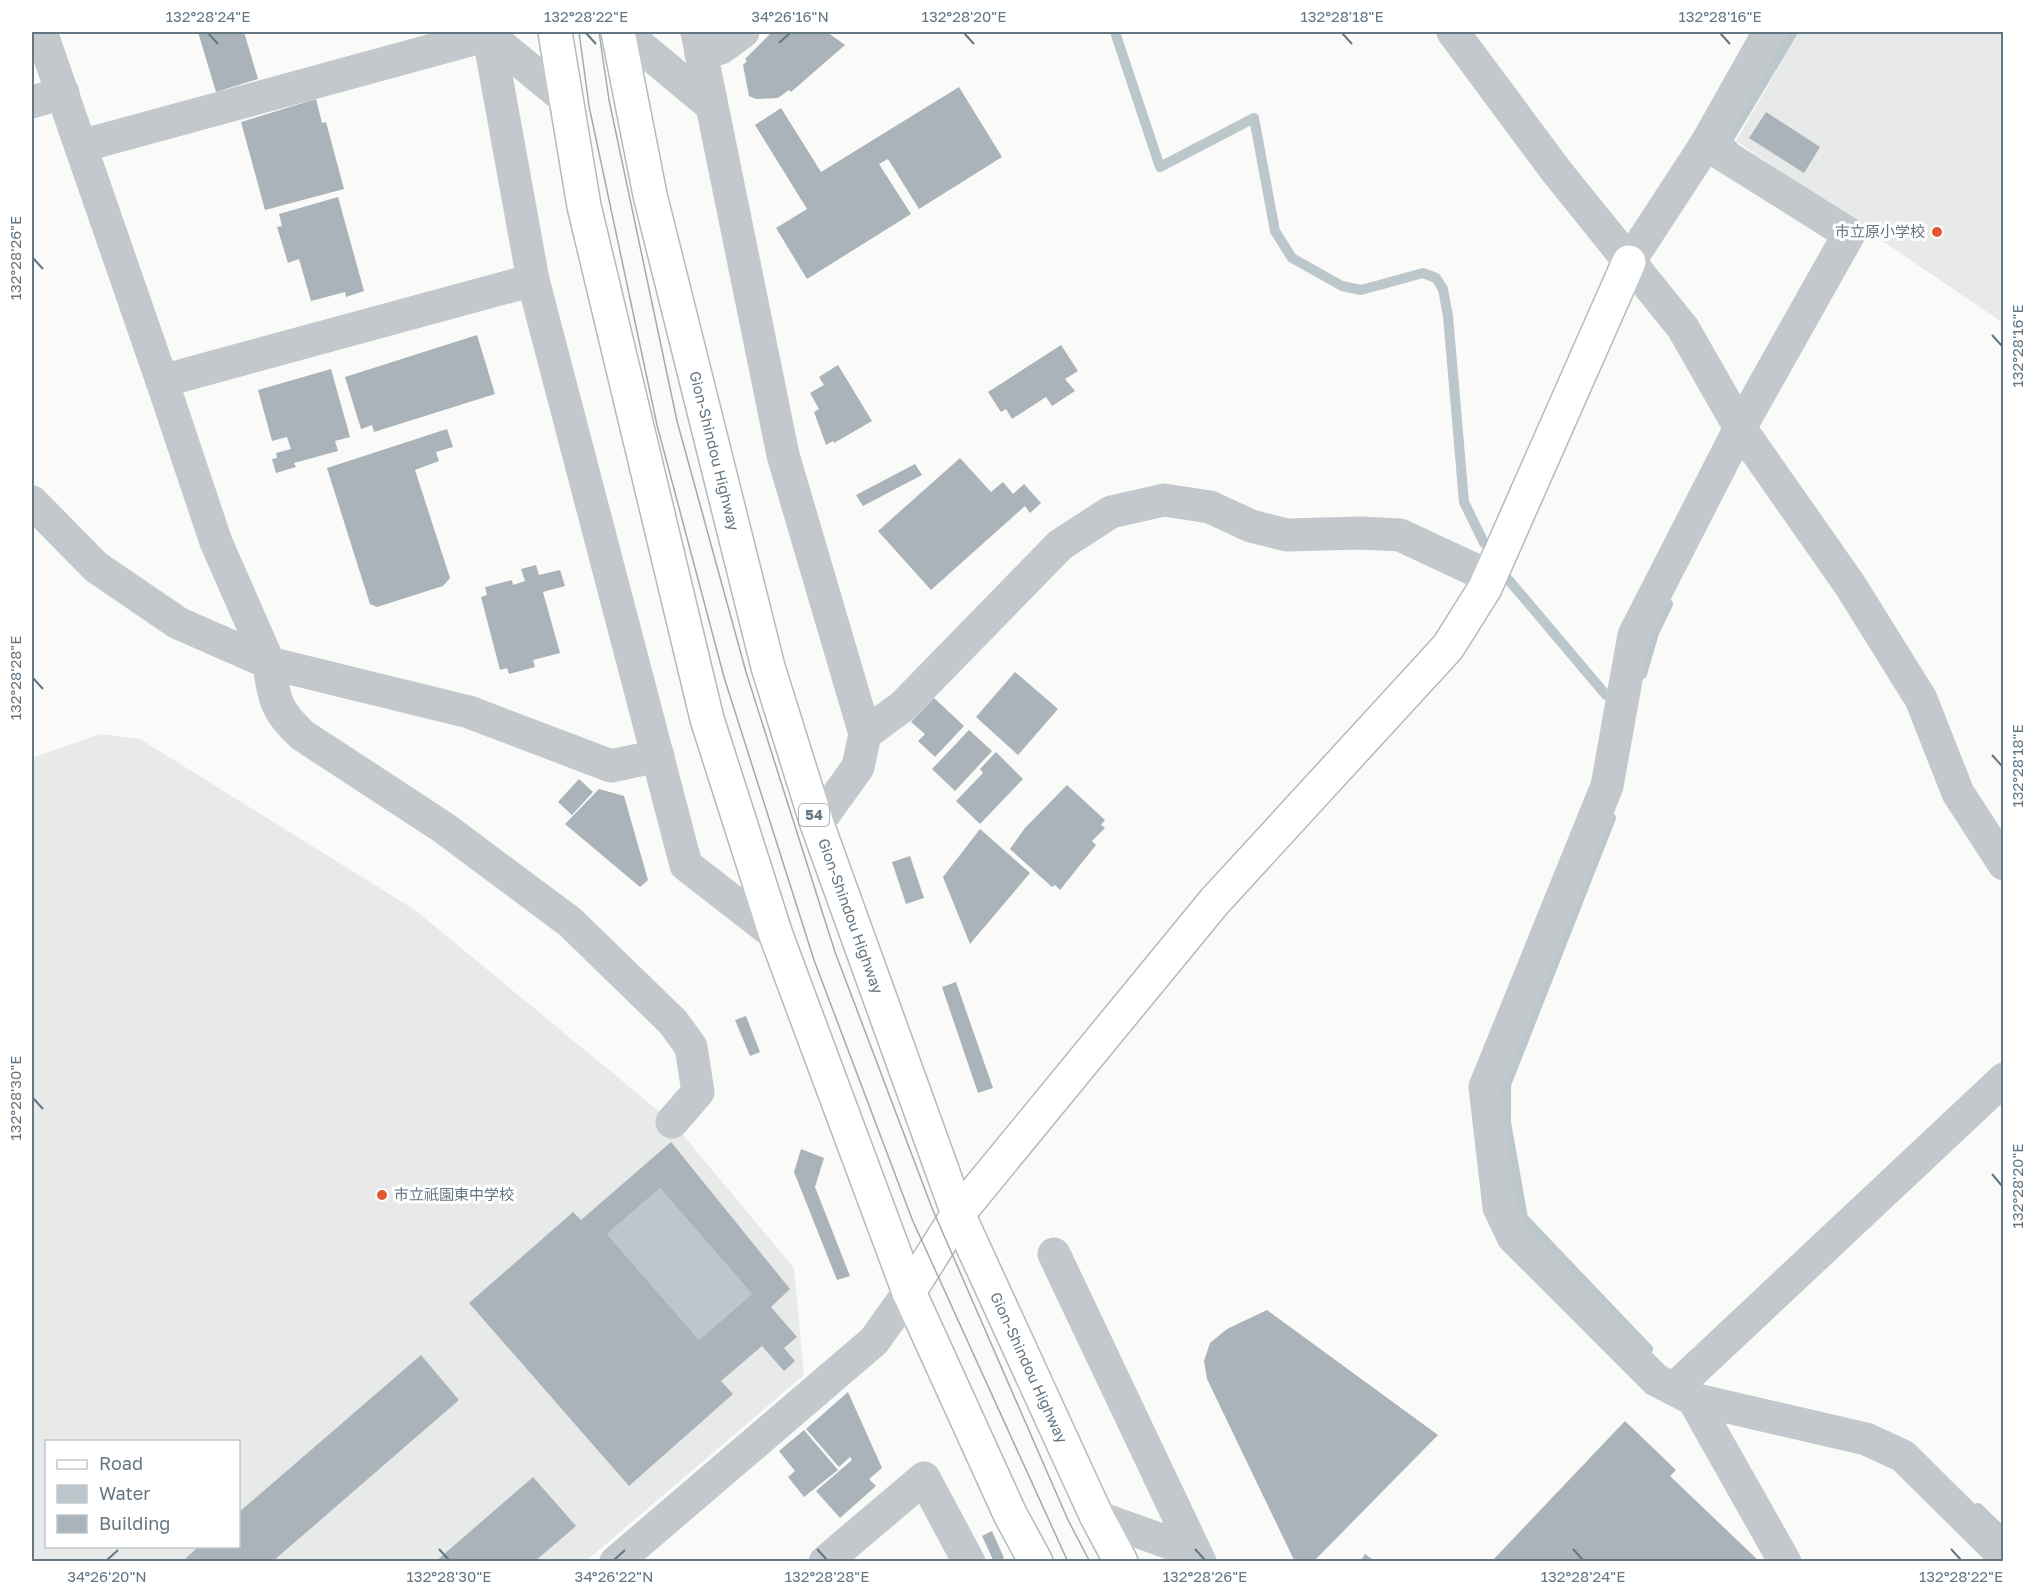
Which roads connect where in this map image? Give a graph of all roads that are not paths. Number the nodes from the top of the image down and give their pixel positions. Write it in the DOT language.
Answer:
graph roads {
  1 [pos="41,32"];
  2 [pos="555,32"];
  3 [pos="621,32"];
  4 [pos="743,32"];
  5 [pos="1453,32"];
  6 [pos="1768,32"];
  7 [pos="488,33"];
  8 [pos="699,43"];
  9 [pos="63,93"];
  10 [pos="567,100"];
  11 [pos="32,102"];
  12 [pos="711,105"];
  13 [pos="1706,144"];
  14 [pos="81,146"];
  15 [pos="1629,262"];
  16 [pos="533,280"];
  17 [pos="162,381"];
  18 [pos="1740,428"];
  19 [pos="32,502"];
  20 [pos="1490,577"];
  21 [pos="269,663"];
  22 [pos="865,734"];
  23 [pos="658,756"];
  24 [pos="817,824"];
  25 [pos="2004,864"];
  26 [pos="776,935"];
  27 [pos="2004,1079"];
  28 [pos="672,1122"];
  29 [pos="958,1214"];
  30 [pos="1054,1254"];
  31 [pos="909,1292"];
  32 [pos="1693,1400"];
  33 [pos="1098,1517"];
  34 [pos="2004,1556"];
  35 [pos="1198,1557"];
  36 [pos="616,1562"];
  37 [pos="825,1562"];
  38 [pos="969,1562"];
  39 [pos="1036,1562"];
  40 [pos="1121,1562"];
  41 [pos="1785,1562"];
  1 -- 9 [label="street"];
  2 -- 10 [label="main road"];
  3 -- 12 [label="street"];
  3 -- 24 [label="main road, Gion-Shindou Highway / 54"];
  4 -- 8 [label="street"];
  5 -- 15 [label="street"];
  6 -- 13 [label="street"];
  7 -- 10 [label="street"];
  7 -- 14 [label="street"];
  7 -- 16 [label="street"];
  8 -- 12 [label="street"];
  9 -- 11 [label="street"];
  9 -- 14 [label="street"];
  10 -- 26 [label="main road"];
  12 -- 22 [label="street"];
  13 -- 15 [label="street"];
  13 -- 18 [label="street"];
  14 -- 17 [label="street"];
  15 -- 18 [label="street"];
  15 -- 20 [label="main road"];
  16 -- 17 [label="street"];
  16 -- 23 [label="street"];
  17 -- 21 [label="street"];
  18 -- 25 [label="street"];
  18 -- 32 [label="street"];
  19 -- 21 [label="street"];
  20 -- 22 [label="street"];
  20 -- 29 [label="main road"];
  21 -- 23 [label="street"];
  21 -- 28 [label="street"];
  22 -- 24 [label="street"];
  23 -- 26 [label="street"];
  24 -- 29 [label="main road, Gion-Shindou Highway / 54"];
  26 -- 31 [label="main road"];
  27 -- 32 [label="street"];
  29 -- 31 [label="main road"];
  29 -- 33 [label="main road, Gion-Shindou Highway / 54"];
  30 -- 35 [label="street"];
  31 -- 36 [label="street"];
  31 -- 39 [label="main road"];
  32 -- 34 [label="street"];
  32 -- 41 [label="street"];
  33 -- 35 [label="street"];
  33 -- 40 [label="main road, Gion-Shindou Highway / 54"];
  37 -- 38 [label="street"];
}
